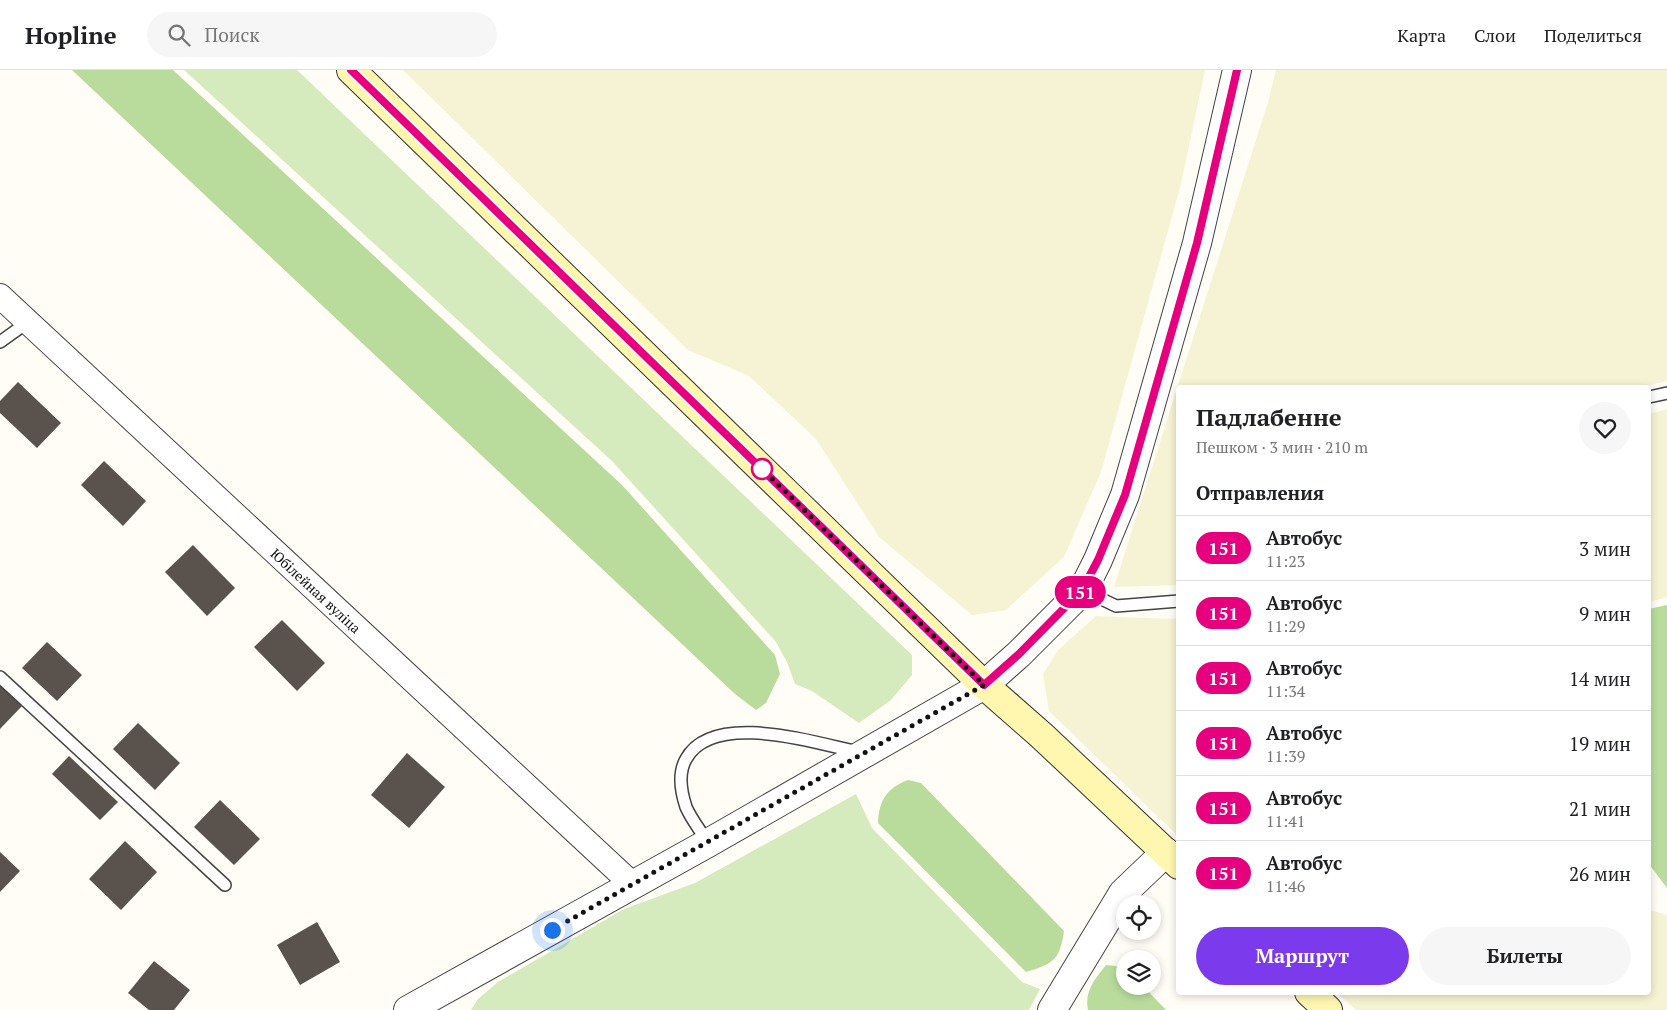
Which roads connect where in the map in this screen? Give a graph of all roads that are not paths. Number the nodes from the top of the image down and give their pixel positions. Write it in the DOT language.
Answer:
graph roads {
  1 [pos="351,70"];
  2 [pos="1237,70"];
  3 [pos="0,296"];
  4 [pos="28,322"];
  5 [pos="0,342"];
  6 [pos="1667,393"];
  7 [pos="1651,397"];
  8 [pos="1082,590"];
  9 [pos="1176,601"];
  10 [pos="0,677"];
  11 [pos="984,685"];
  12 [pos="865,754"];
  13 [pos="708,843"];
  14 [pos="1172,859"];
  15 [pos="225,885"];
  16 [pos="633,885"];
  17 [pos="1312,995"];
  18 [pos="419,1007"];
  19 [pos="1052,1010"];
  20 [pos="1328,1010"];
  1 -- 11 [label="main road"];
  2 -- 8 [label="street"];
  3 -- 4 [label="street, Юбілейная вуліца"];
  4 -- 5 [label="lane"];
  4 -- 16 [label="street, Юбілейная вуліца"];
  6 -- 7 [label="lane"];
  8 -- 9 [label="lane"];
  8 -- 11 [label="street"];
  10 -- 15 [label="lane"];
  11 -- 12 [label="street"];
  11 -- 14 [label="main road"];
  12 -- 13 [label="street"];
  12 -- 13 [label="lane"];
  13 -- 16 [label="street"];
  14 -- 19 [label="street"];
  16 -- 18 [label="street"];
  17 -- 20 [label="main road"];
}
